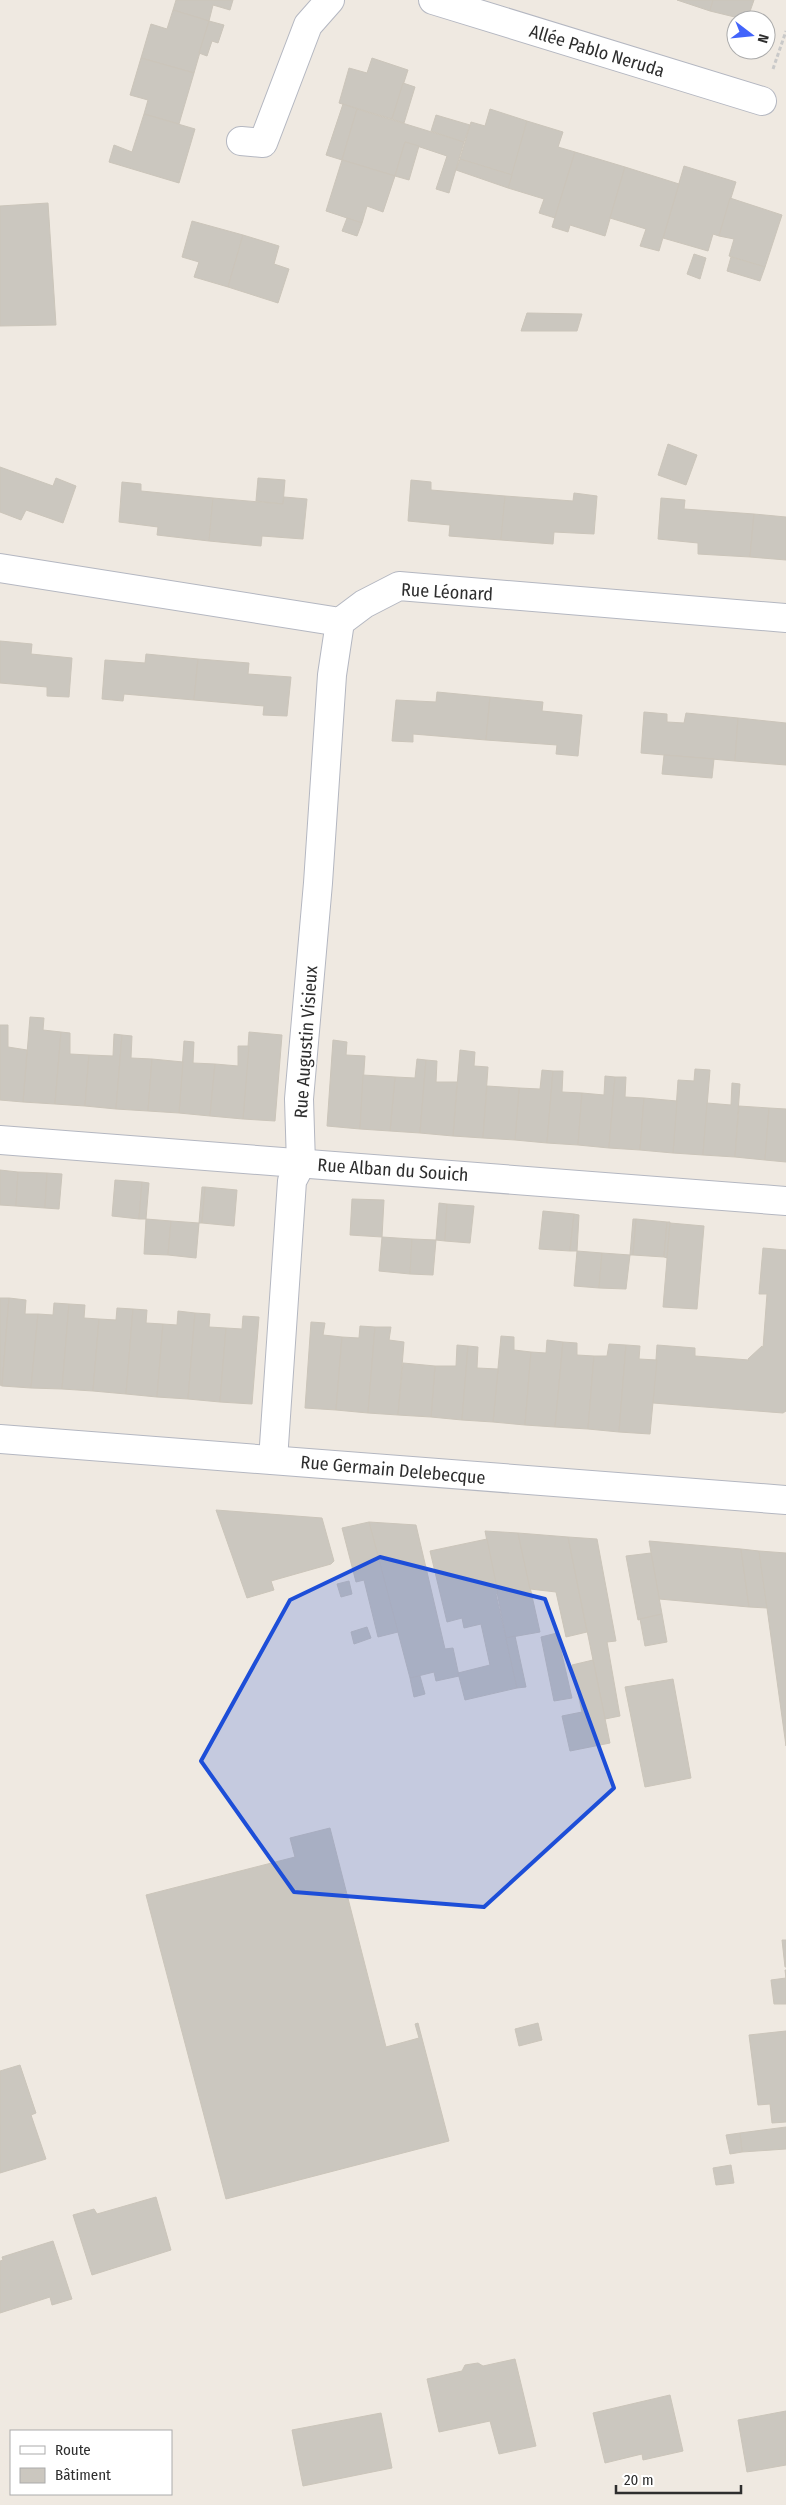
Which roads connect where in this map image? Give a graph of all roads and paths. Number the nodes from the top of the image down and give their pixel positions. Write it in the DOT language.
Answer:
graph roads {
  1 [pos="330,0"];
  2 [pos="432,0"];
  3 [pos="762,101"];
  4 [pos="241,140"];
  5 [pos="0,568"];
  6 [pos="786,618"];
  7 [pos="340,622"];
  8 [pos="0,1140"];
  9 [pos="301,1164"];
  10 [pos="786,1201"];
  11 [pos="0,1439"];
  12 [pos="272,1460"];
  13 [pos="786,1500"];
  1 -- 4 [label="street"];
  2 -- 3 [label="street, Allée Pablo Neruda"];
  5 -- 7 [label="street"];
  6 -- 7 [label="street, Rue Léonard"];
  7 -- 9 [label="street, Rue Augustin Visieux"];
  8 -- 9 [label="street, Rue Alban du Souich"];
  9 -- 10 [label="street, Rue Alban du Souich"];
  9 -- 12 [label="street, Rue Augustin Visieux"];
  11 -- 12 [label="street, Rue Germain Delebecque"];
  12 -- 13 [label="street, Rue Germain Delebecque"];
}
